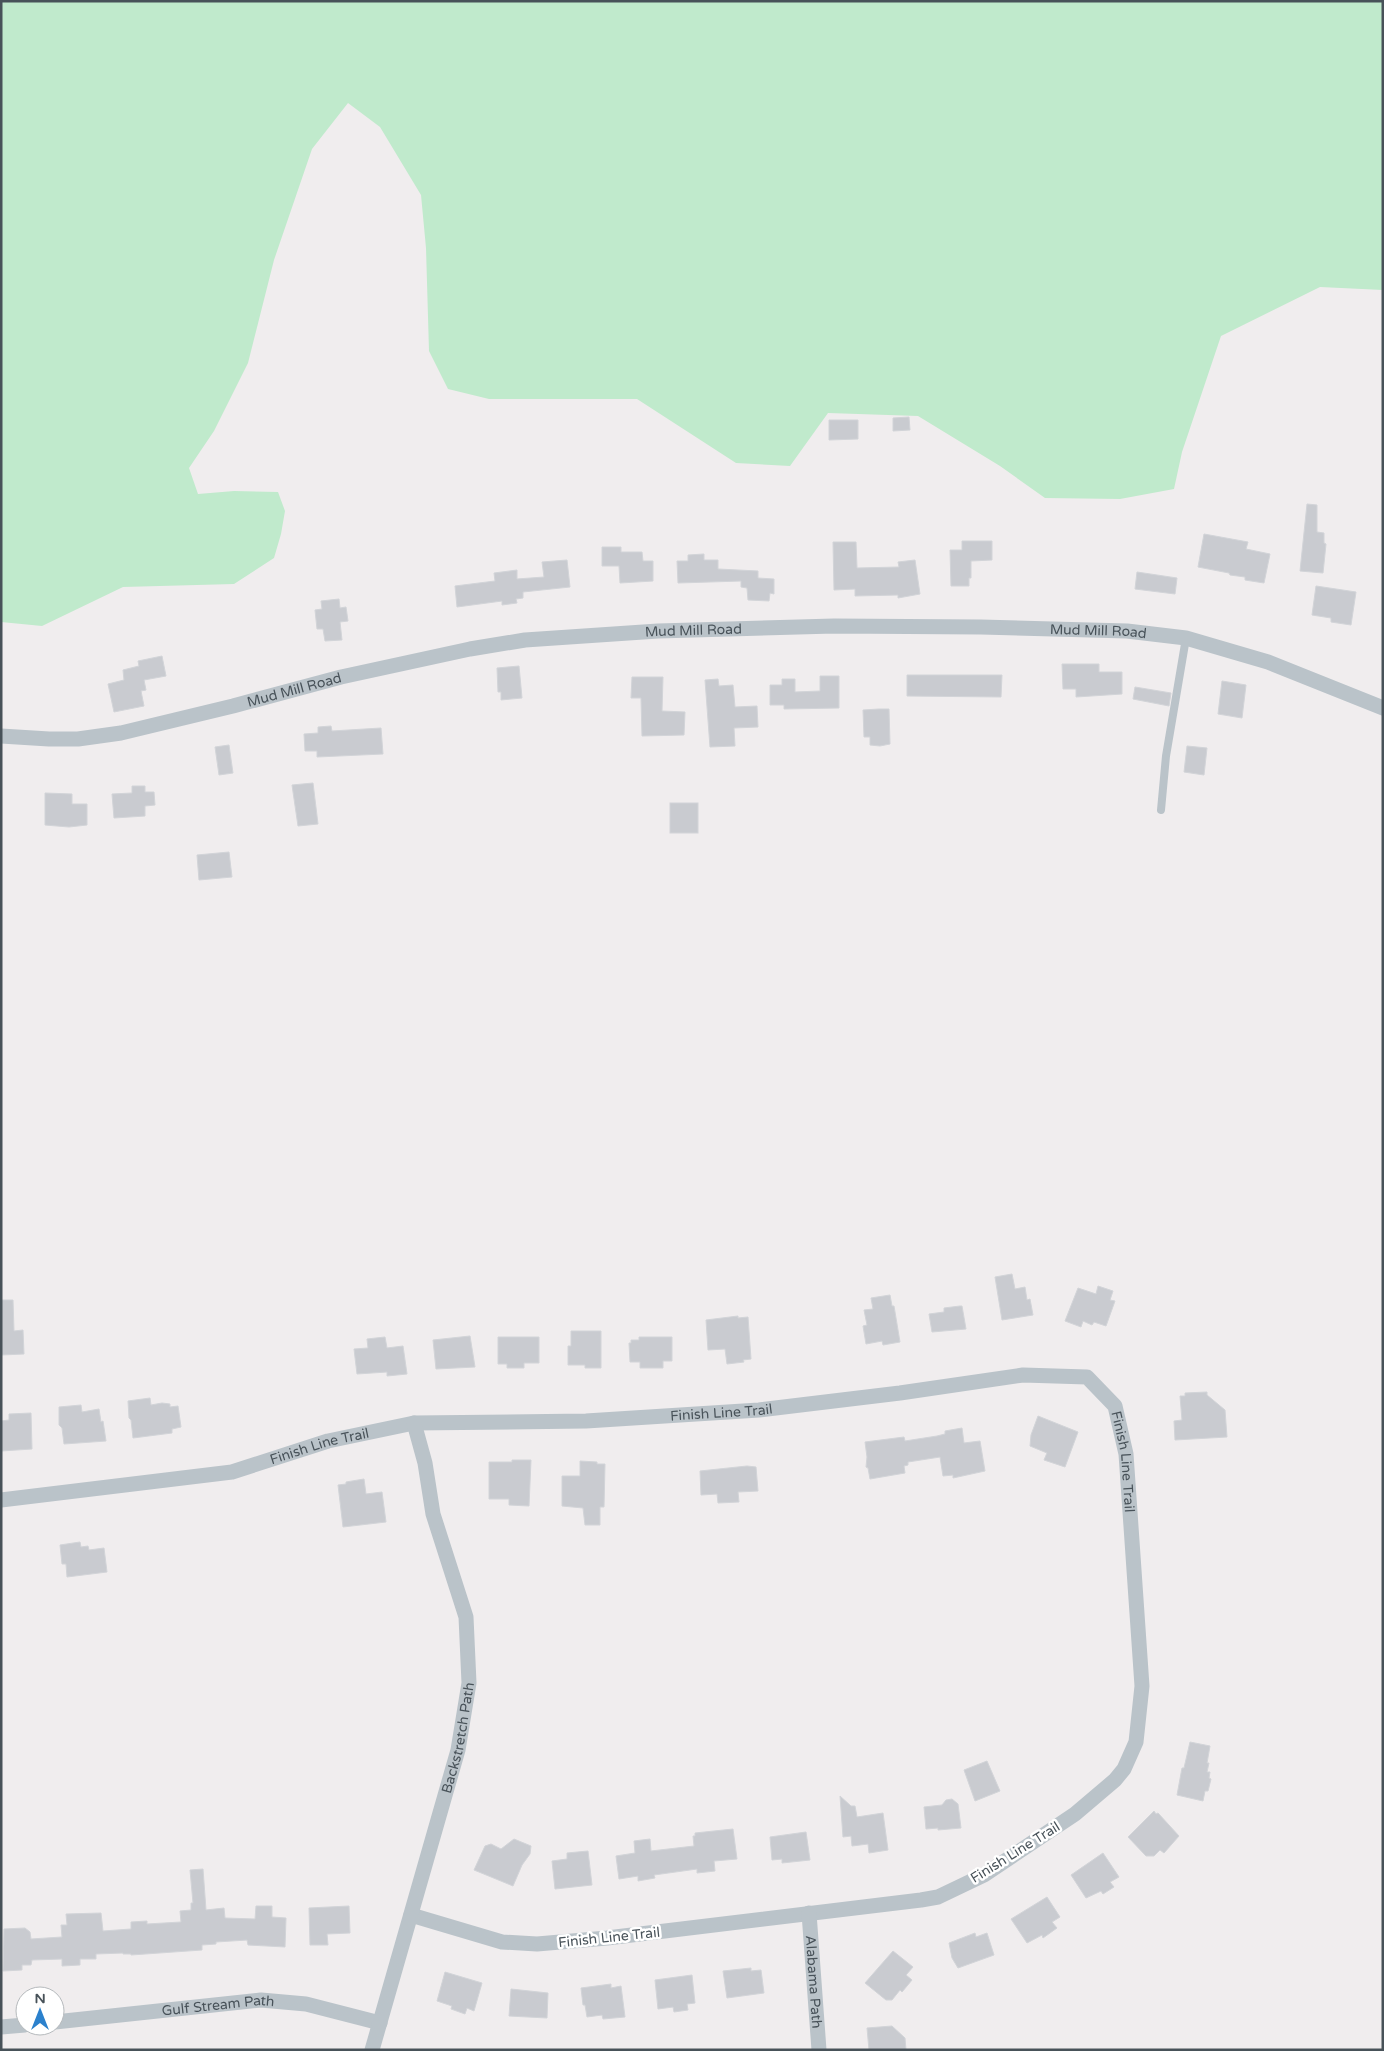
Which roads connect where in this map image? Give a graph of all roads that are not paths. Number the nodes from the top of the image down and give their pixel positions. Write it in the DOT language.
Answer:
graph roads {
  1 [pos="1186,638"];
  2 [pos="1383,708"];
  3 [pos="1,736"];
  4 [pos="1161,810"];
  5 [pos="414,1424"];
  6 [pos="1,1500"];
  7 [pos="809,1913"];
  8 [pos="411,1915"];
  9 [pos="65,2021"];
  10 [pos="380,2024"];
  11 [pos="15,2026"];
  12 [pos="1,2027"];
  13 [pos="372,2050"];
  14 [pos="819,2050"];
  1 -- 2 [label="street, Mud Mill Road"];
  1 -- 3 [label="street, Mud Mill Road"];
  1 -- 4 [label="lane"];
  5 -- 6 [label="street, Finish Line Trail"];
  5 -- 7 [label="street, Finish Line Trail"];
  5 -- 8 [label="street, Backstretch Path"];
  7 -- 8 [label="street, Finish Line Trail"];
  7 -- 14 [label="street, Alabama Path"];
  8 -- 10 [label="street, Backstretch Path"];
  9 -- 10 [label="street, Gulf Stream Path"];
  10 -- 13 [label="street, Backstretch Path"];
  11 -- 12 [label="street"];
}
